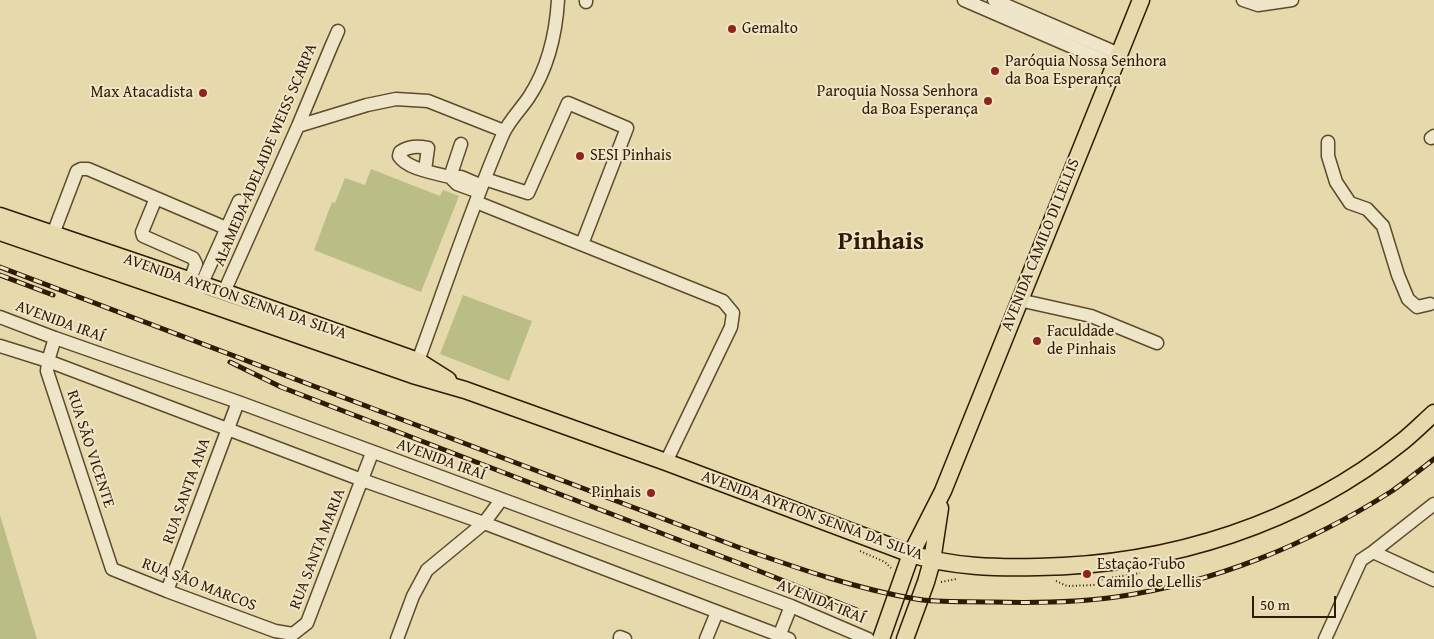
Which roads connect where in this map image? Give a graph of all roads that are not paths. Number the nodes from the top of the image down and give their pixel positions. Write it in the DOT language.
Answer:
graph roads {
  1 [pos="558,0"];
  2 [pos="964,0"];
  3 [pos="994,0"];
  4 [pos="1141,0"];
  5 [pos="1243,0"];
  6 [pos="1292,0"];
  7 [pos="338,31"];
  8 [pos="1116,59"];
  9 [pos="298,126"];
  10 [pos="504,131"];
  11 [pos="1328,142"];
  12 [pos="461,144"];
  13 [pos="425,170"];
  14 [pos="450,177"];
  15 [pos="480,190"];
  16 [pos="156,198"];
  17 [pos="239,201"];
  18 [pos="0,216"];
  19 [pos="226,228"];
  20 [pos="0,232"];
  21 [pos="53,234"];
  22 [pos="582,244"];
  23 [pos="192,289"];
  24 [pos="224,292"];
  25 [pos="1020,300"];
  26 [pos="1433,300"];
  27 [pos="0,317"];
  28 [pos="55,338"];
  29 [pos="1157,343"];
  30 [pos="0,346"];
  31 [pos="48,361"];
  32 [pos="418,361"];
  33 [pos="465,390"];
  34 [pos="238,402"];
  35 [pos="1434,413"];
  36 [pos="228,428"];
  37 [pos="372,453"];
  38 [pos="666,462"];
  39 [pos="362,480"];
  40 [pos="943,491"];
  41 [pos="501,500"];
  42 [pos="1434,504"];
  43 [pos="484,523"];
  44 [pos="1373,552"];
  45 [pos="911,554"];
  46 [pos="932,561"];
  47 [pos="112,569"];
  48 [pos="1434,580"];
  49 [pos="167,592"];
  50 [pos="791,606"];
  51 [pos="717,612"];
  52 [pos="275,631"];
  53 [pos="782,638"];
  54 [pos="397,639"];
  55 [pos="620,639"];
  56 [pos="625,639"];
  57 [pos="706,639"];
  58 [pos="868,639"];
  59 [pos="880,639"];
  60 [pos="905,639"];
  61 [pos="1325,639"];
  1 -- 10 [label="street"];
  2 -- 8 [label="street"];
  3 -- 8 [label="street"];
  4 -- 8 [label="main road, AVENIDA CAMILO DI LELLIS"];
  5 -- 6 [label="street"];
  7 -- 9 [label="street, ALAMEDA ADELAIDE WEISS SCARPA"];
  8 -- 25 [label="main road, AVENIDA CAMILO DI LELLIS"];
  9 -- 10 [label="street"];
  9 -- 24 [label="street, ALAMEDA ADELAIDE WEISS SCARPA"];
  10 -- 15 [label="street"];
  11 -- 26 [label="street"];
  12 -- 14 [label="street"];
  13 -- 14 [label="street"];
  14 -- 15 [label="street"];
  15 -- 22 [label="street"];
  15 -- 22 [label="street"];
  15 -- 32 [label="street"];
  16 -- 19 [label="street"];
  16 -- 21 [label="street"];
  16 -- 23 [label="street"];
  17 -- 19 [label="street"];
  18 -- 21 [label="main road, AVENIDA AYRTON SENNA DA SILVA"];
  19 -- 23 [label="street"];
  20 -- 23 [label="main road, AVENIDA AYRTON SENNA DA SILVA"];
  21 -- 23 [label="main road, AVENIDA AYRTON SENNA DA SILVA"];
  22 -- 38 [label="street"];
  23 -- 24 [label="main road, AVENIDA AYRTON SENNA DA SILVA"];
  23 -- 33 [label="main road, AVENIDA AYRTON SENNA DA SILVA"];
  24 -- 32 [label="main road, AVENIDA AYRTON SENNA DA SILVA"];
  25 -- 29 [label="street"];
  25 -- 40 [label="main road, AVENIDA CAMILO DI LELLIS"];
  27 -- 28 [label="street, AVENIDA IRAÍ"];
  28 -- 31 [label="street, RUA SÃO VICENTE"];
  28 -- 34 [label="street, AVENIDA IRAÍ"];
  30 -- 31 [label="street"];
  31 -- 36 [label="street"];
  31 -- 47 [label="street, RUA SÃO VICENTE"];
  32 -- 33 [label="main road, AVENIDA AYRTON SENNA DA SILVA"];
  33 -- 38 [label="main road, AVENIDA AYRTON SENNA DA SILVA"];
  34 -- 36 [label="street, RUA SANTA ANA"];
  34 -- 37 [label="street, AVENIDA IRAÍ"];
  35 -- 46 [label="main road, AVENIDA AYRTON SENNA DA SILVA"];
  36 -- 39 [label="street"];
  36 -- 49 [label="street, RUA SANTA ANA"];
  37 -- 39 [label="street, RUA SANTA MARIA"];
  37 -- 41 [label="street, AVENIDA IRAÍ"];
  38 -- 45 [label="main road, AVENIDA AYRTON SENNA DA SILVA"];
  39 -- 43 [label="street"];
  39 -- 52 [label="street, RUA SANTA MARIA"];
  40 -- 45 [label="main road, AVENIDA CAMILO DI LELLIS"];
  40 -- 46 [label="main road, AVENIDA CAMILO DI LELLIS"];
  41 -- 43 [label="street"];
  41 -- 50 [label="street, AVENIDA IRAÍ"];
  42 -- 44 [label="street"];
  43 -- 51 [label="street"];
  43 -- 54 [label="street"];
  44 -- 48 [label="street"];
  44 -- 61 [label="street"];
  45 -- 46 [label="main road, AVENIDA AYRTON SENNA DA SILVA"];
  45 -- 59 [label="main road, AVENIDA CAMILO DI LELLIS"];
  46 -- 60 [label="main road, AVENIDA CAMILO DI LELLIS"];
  47 -- 49 [label="street, RUA SÃO MARCOS"];
  49 -- 52 [label="street, RUA SÃO MARCOS"];
  50 -- 53 [label="street"];
  50 -- 58 [label="street, AVENIDA IRAÍ"];
  51 -- 53 [label="street"];
  51 -- 57 [label="street"];
  55 -- 56 [label="street"];
}
